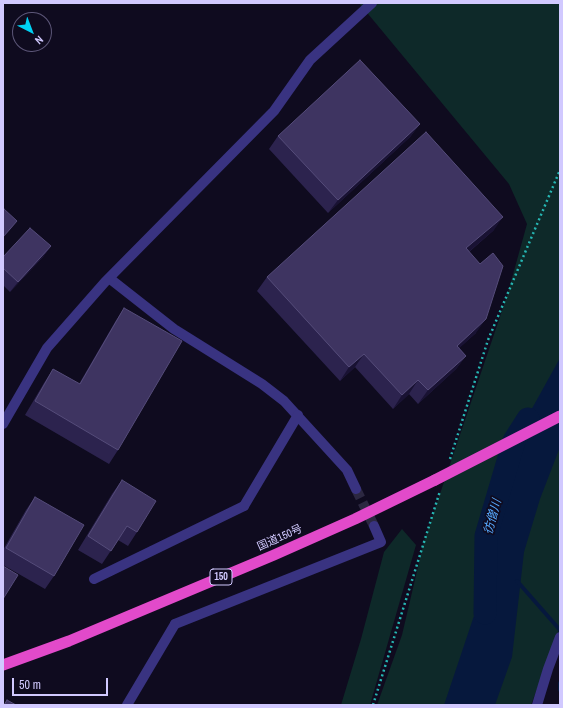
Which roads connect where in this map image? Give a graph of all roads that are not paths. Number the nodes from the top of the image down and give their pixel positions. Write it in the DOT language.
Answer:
graph roads {
  1 [pos="372,3"];
  2 [pos="109,278"];
  3 [pos="298,415"];
  4 [pos="560,416"];
  5 [pos="3,424"];
  6 [pos="356,489"];
  7 [pos="374,526"];
  8 [pos="94,579"];
  9 [pos="560,637"];
  10 [pos="3,665"];
  11 [pos="127,705"];
  12 [pos="537,705"];
  1 -- 2 [label="street"];
  2 -- 3 [label="street"];
  2 -- 5 [label="street"];
  3 -- 6 [label="street"];
  3 -- 8 [label="street"];
  4 -- 10 [label="highway, 国道150号 / 150, bridge"];
  7 -- 11 [label="street"];
  9 -- 12 [label="street"];
}
